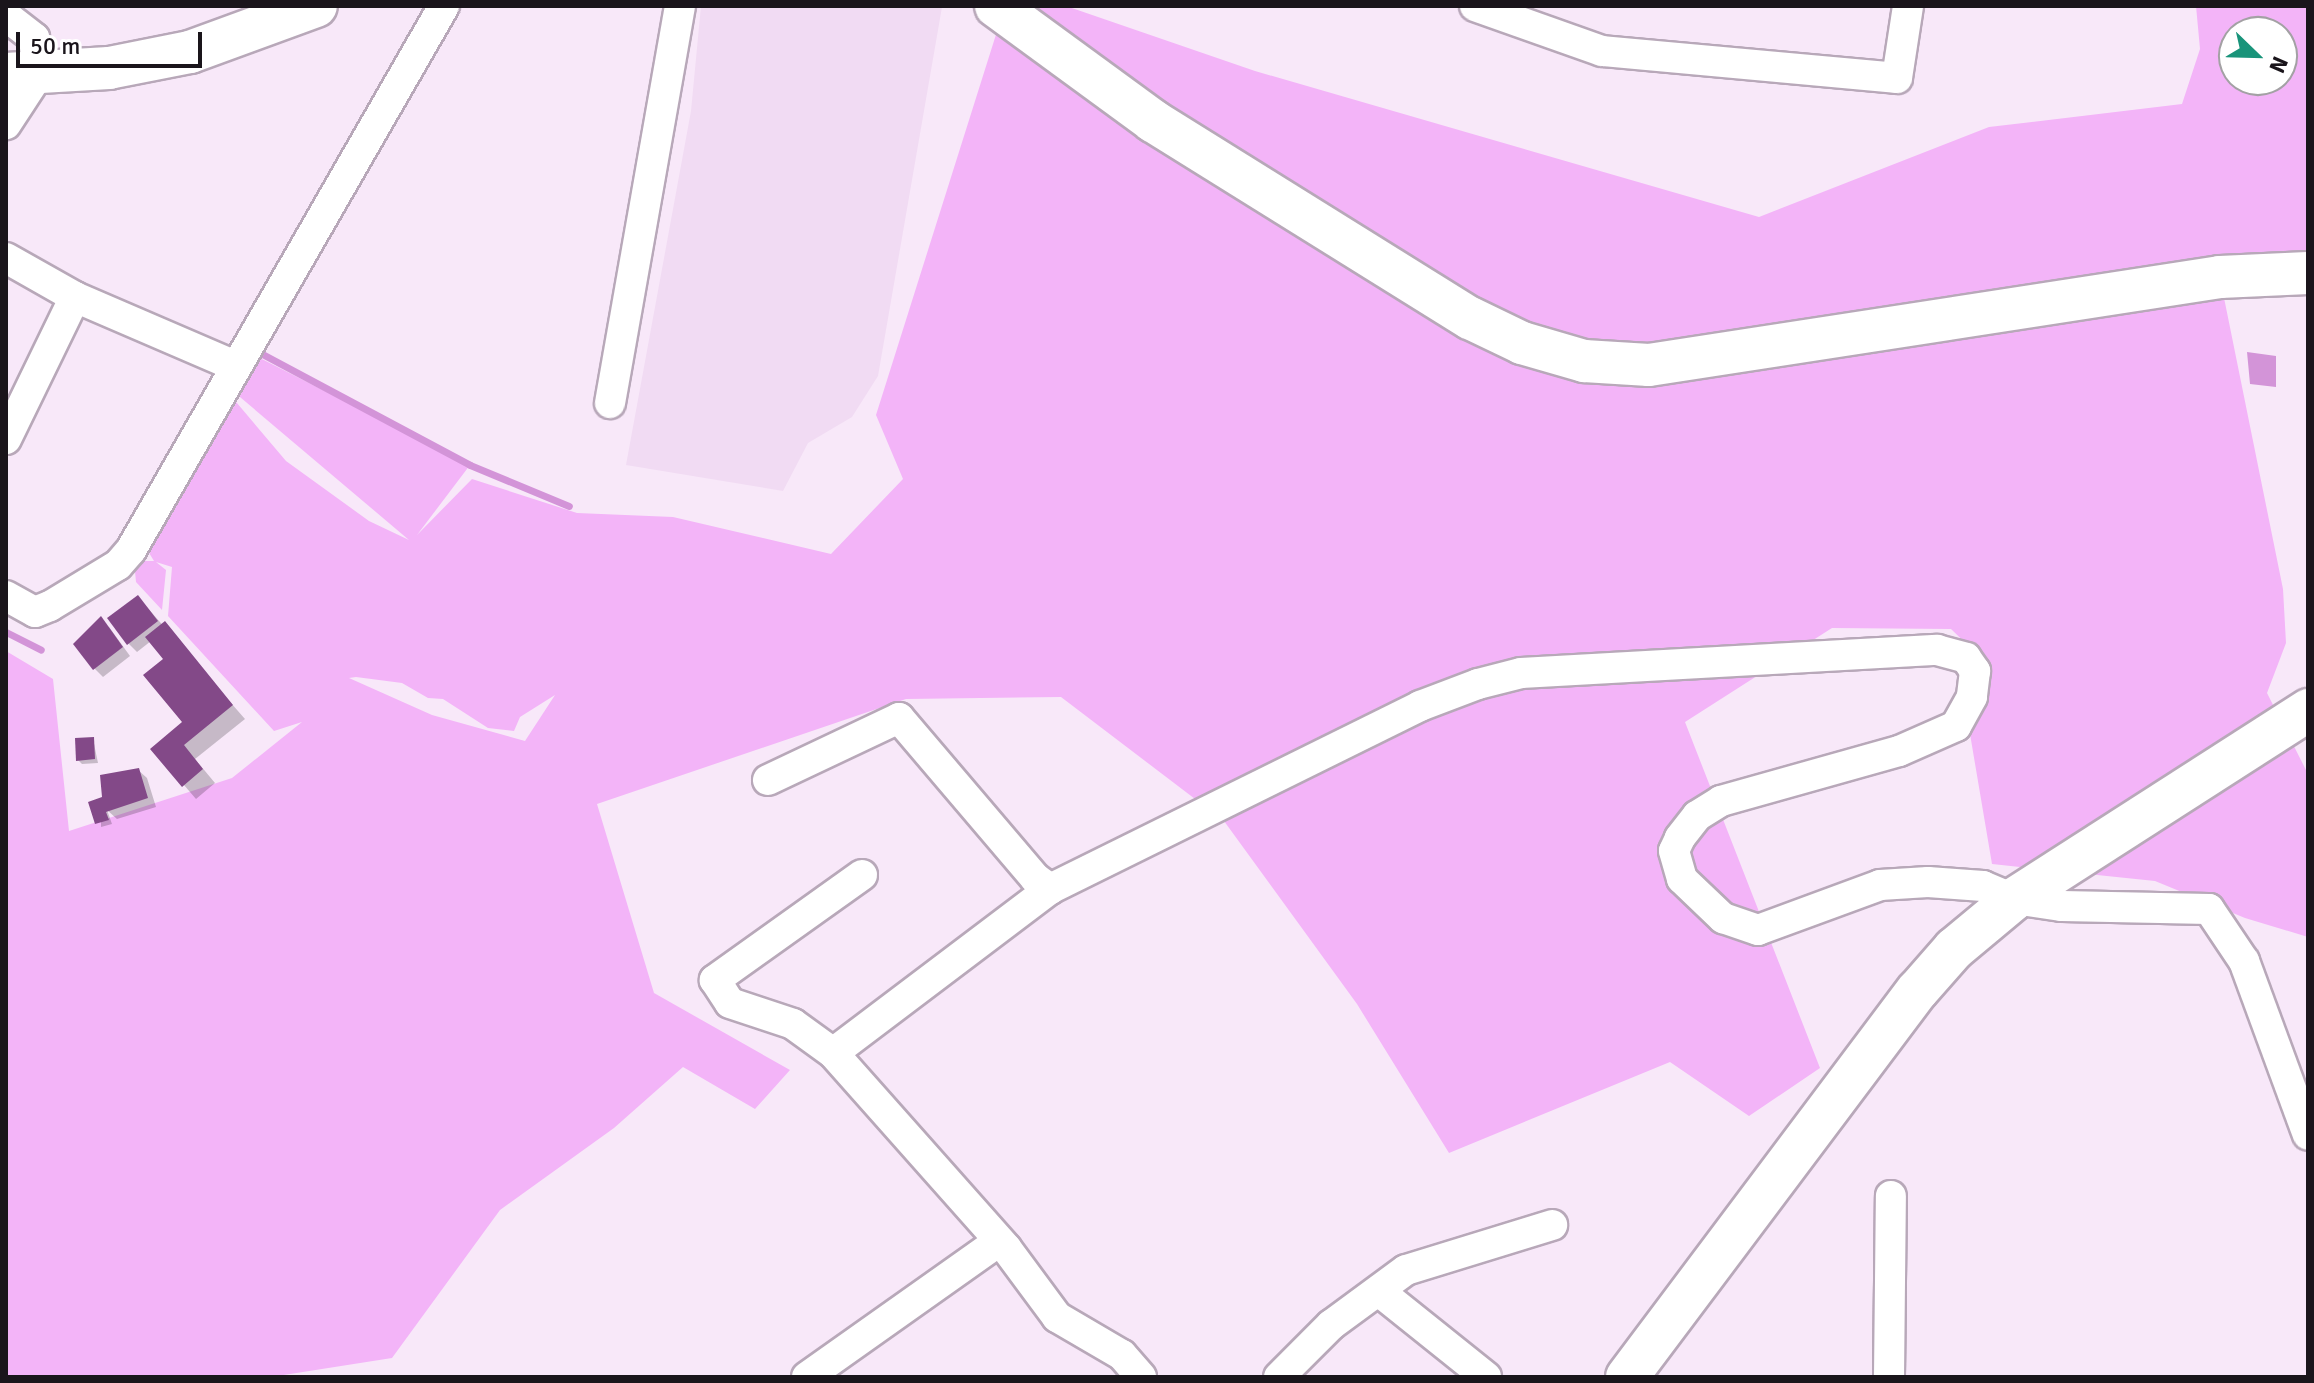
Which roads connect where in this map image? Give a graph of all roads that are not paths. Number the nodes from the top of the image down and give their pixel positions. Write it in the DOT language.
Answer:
graph roads {
  1 [pos="316,6"];
  2 [pos="444,6"];
  3 [pos="680,6"];
  4 [pos="996,6"];
  5 [pos="1475,6"];
  6 [pos="1908,6"];
  7 [pos="6,16"];
  8 [pos="22,74"];
  9 [pos="6,124"];
  10 [pos="6,258"];
  11 [pos="2308,273"];
  12 [pos="75,297"];
  13 [pos="233,365"];
  14 [pos="610,403"];
  15 [pos="6,439"];
  16 [pos="6,596"];
  17 [pos="2308,710"];
  18 [pos="768,780"];
  19 [pos="862,875"];
  20 [pos="1050,889"];
  21 [pos="2014,899"];
  22 [pos="833,1053"];
  23 [pos="2308,1135"];
  24 [pos="1891,1196"];
  25 [pos="1552,1225"];
  26 [pos="999,1241"];
  27 [pos="1380,1292"];
  28 [pos="807,1377"];
  29 [pos="1141,1377"];
  30 [pos="1279,1377"];
  31 [pos="1486,1377"];
  32 [pos="1627,1377"];
  33 [pos="1889,1377"];
  1 -- 8 [label="street"];
  2 -- 13 [label="street"];
  3 -- 14 [label="street"];
  4 -- 11 [label="street"];
  5 -- 6 [label="street"];
  7 -- 8 [label="street"];
  8 -- 9 [label="street"];
  10 -- 12 [label="street"];
  12 -- 13 [label="street"];
  12 -- 15 [label="street"];
  13 -- 16 [label="street"];
  17 -- 21 [label="street"];
  18 -- 20 [label="street"];
  19 -- 22 [label="street"];
  20 -- 21 [label="street"];
  20 -- 22 [label="street"];
  21 -- 23 [label="street"];
  21 -- 32 [label="street"];
  22 -- 26 [label="street"];
  24 -- 33 [label="street"];
  25 -- 27 [label="street"];
  26 -- 28 [label="street"];
  26 -- 29 [label="street"];
  27 -- 30 [label="street"];
  27 -- 31 [label="street"];
}
